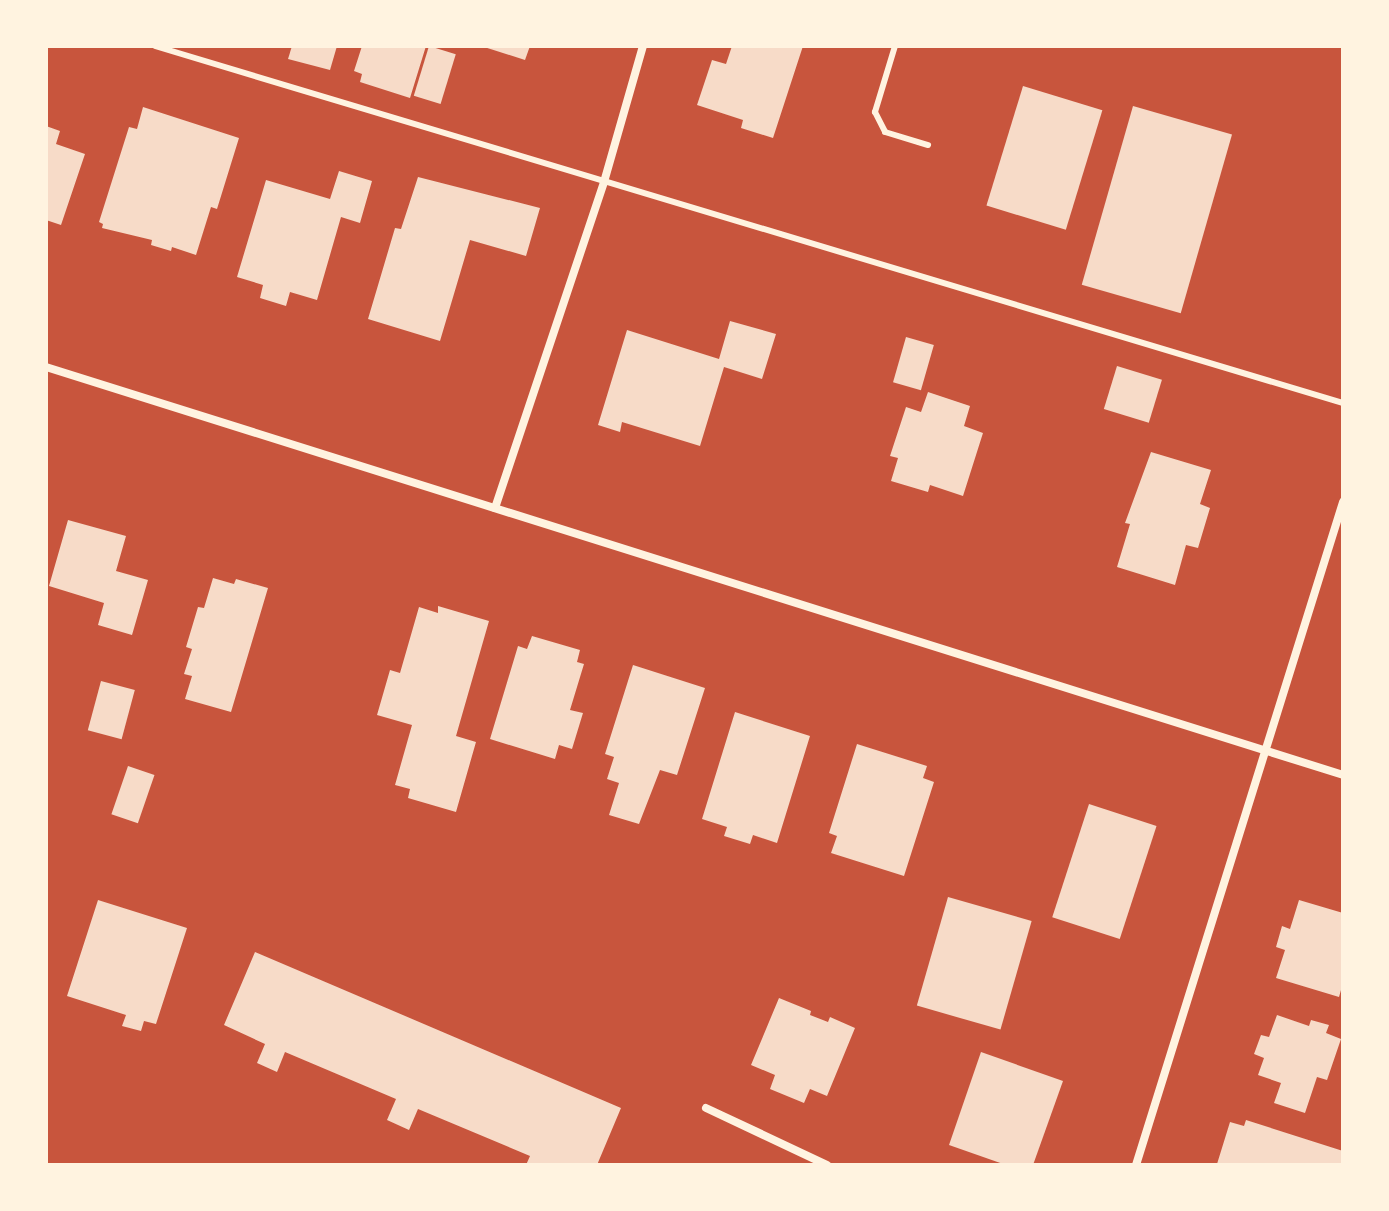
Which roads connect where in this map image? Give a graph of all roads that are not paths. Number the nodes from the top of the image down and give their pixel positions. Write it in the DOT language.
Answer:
graph roads {
  1 [pos="155,46"];
  2 [pos="643,46"];
  3 [pos="895,46"];
  4 [pos="928,145"];
  5 [pos="604,182"];
  6 [pos="46,367"];
  7 [pos="1343,403"];
  8 [pos="1343,502"];
  9 [pos="495,508"];
  10 [pos="1265,751"];
  11 [pos="1343,775"];
  12 [pos="706,1108"];
  13 [pos="827,1165"];
  14 [pos="1136,1165"];
  1 -- 5 [label="lane"];
  2 -- 5 [label="street"];
  3 -- 4 [label="lane"];
  5 -- 7 [label="lane"];
  5 -- 9 [label="street"];
  6 -- 9 [label="street"];
  8 -- 10 [label="street"];
  9 -- 10 [label="street"];
  10 -- 11 [label="street"];
  10 -- 14 [label="street"];
  12 -- 13 [label="street"];
}
